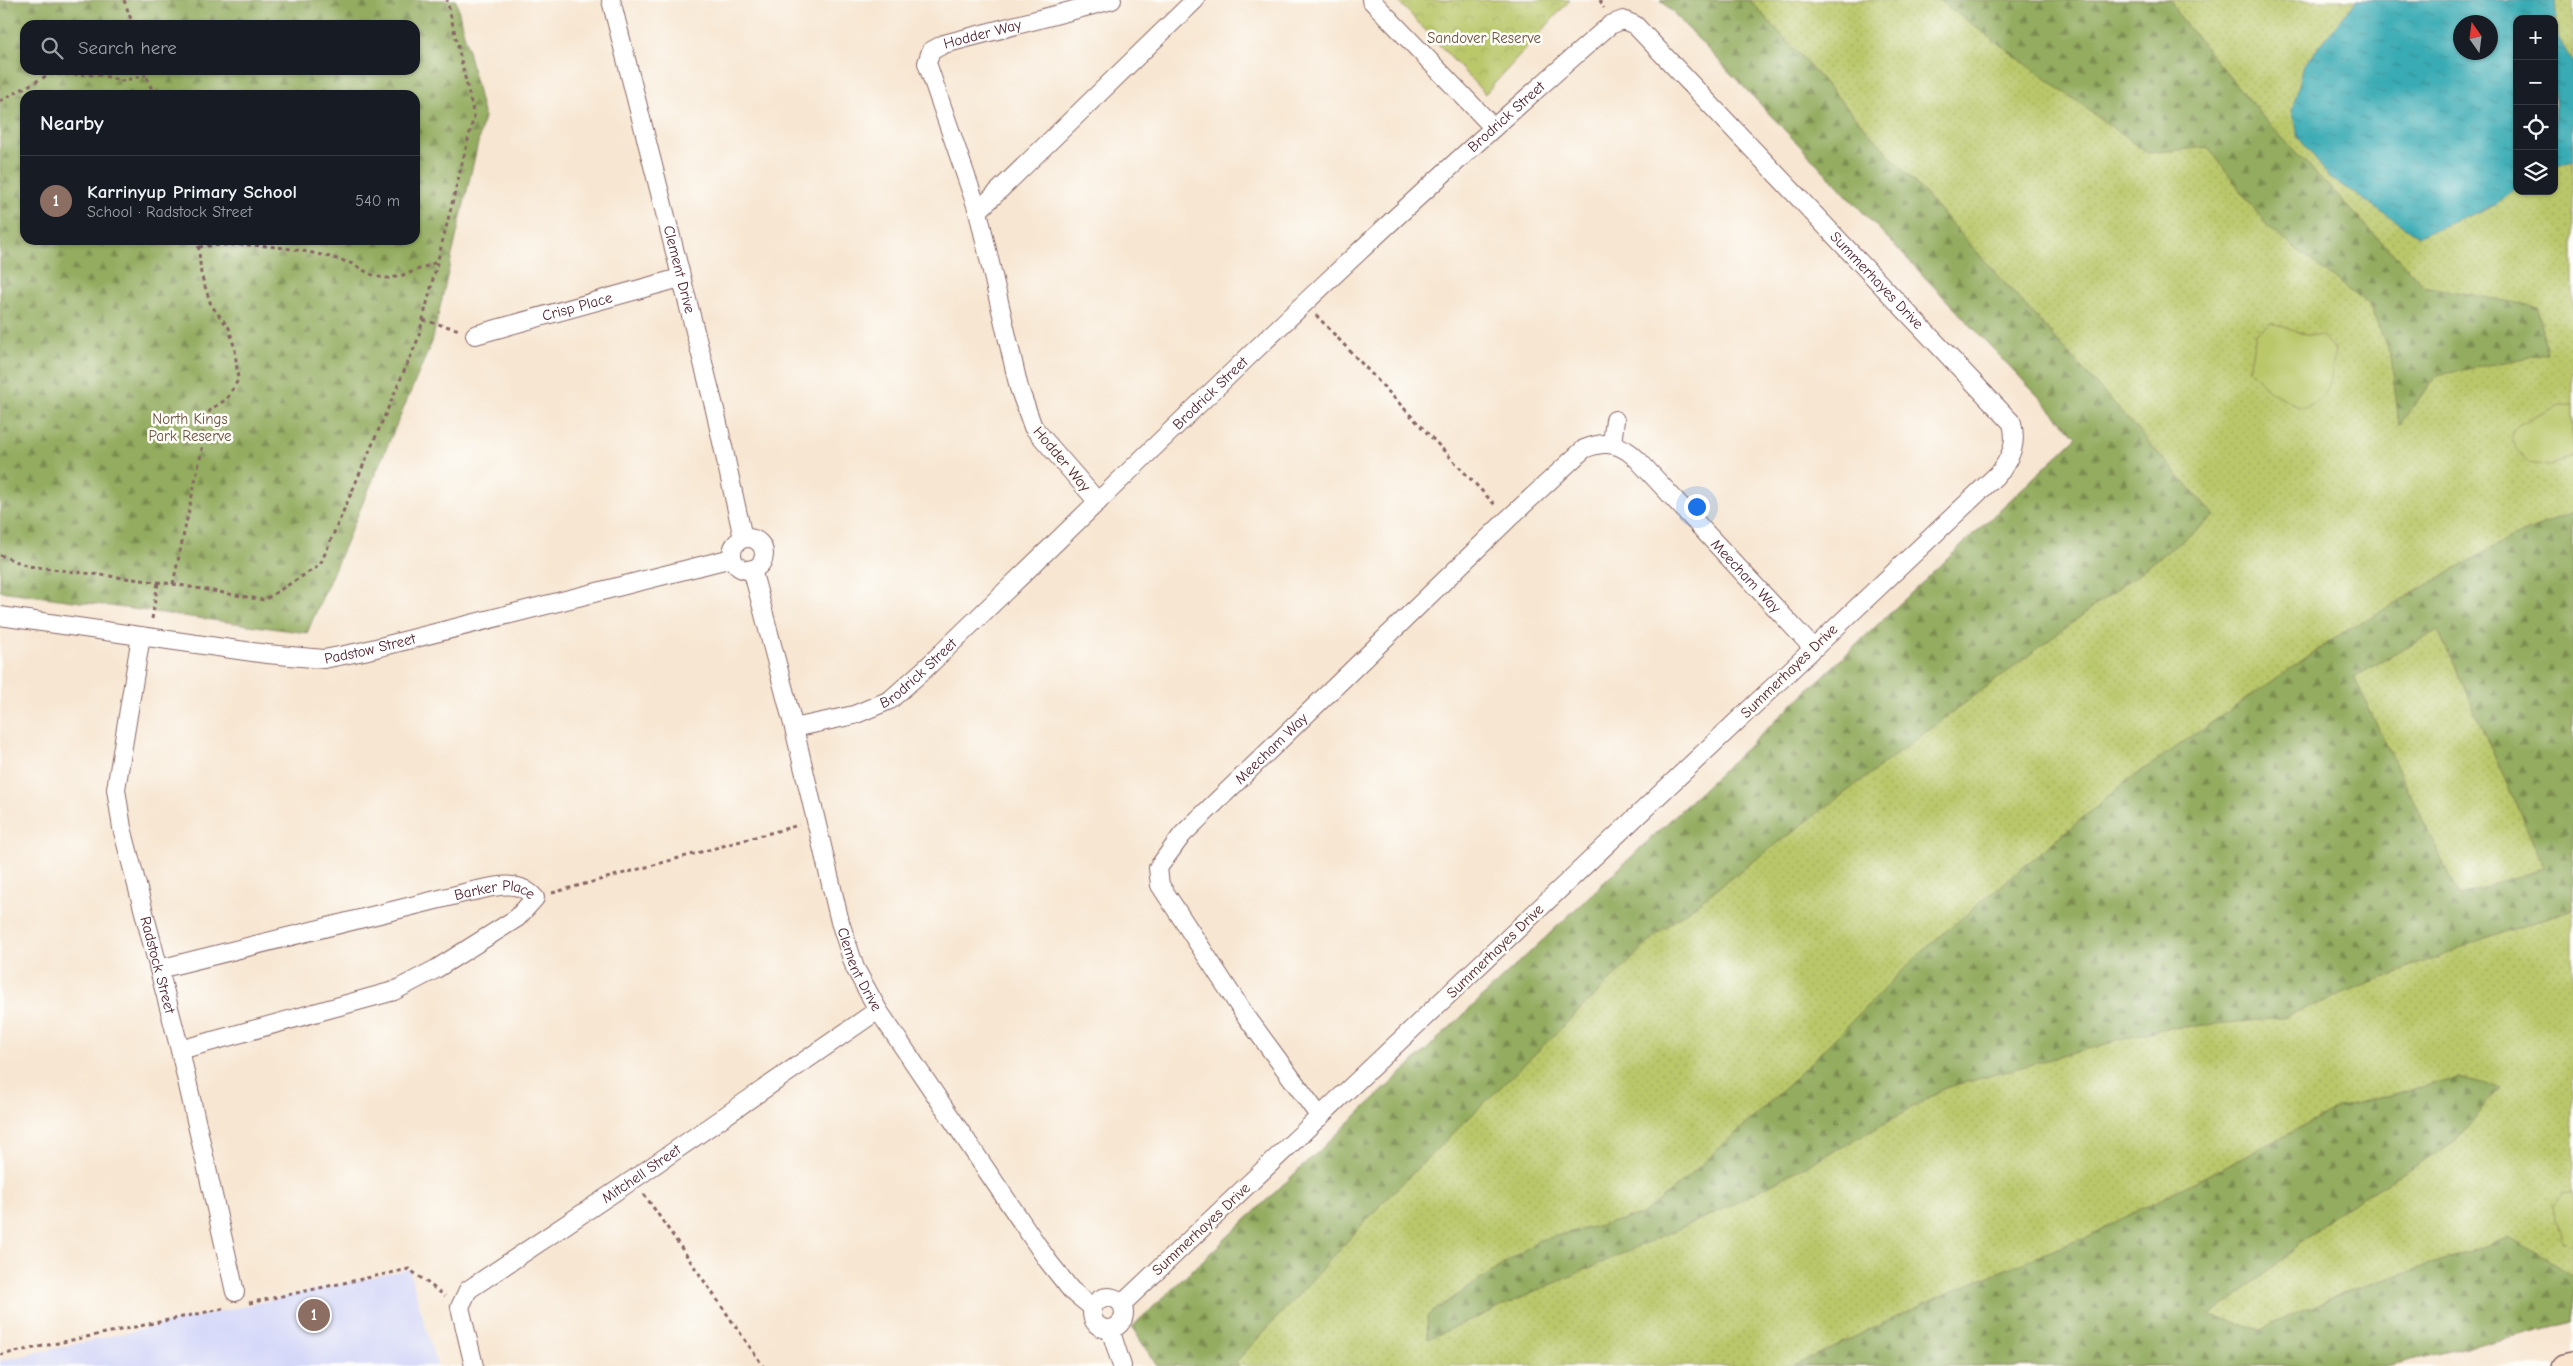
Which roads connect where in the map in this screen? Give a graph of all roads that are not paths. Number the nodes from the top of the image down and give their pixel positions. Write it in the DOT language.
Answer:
graph roads {
  1 [pos="610,0"];
  2 [pos="1112,0"];
  3 [pos="1195,0"];
  4 [pos="1371,0"];
  5 [pos="1610,25"];
  6 [pos="1493,127"];
  7 [pos="978,211"];
  8 [pos="680,278"];
  9 [pos="475,334"];
  10 [pos="1615,420"];
  11 [pos="1612,443"];
  12 [pos="1098,502"];
  13 [pos="743,538"];
  14 [pos="732,558"];
  15 [pos="752,569"];
  16 [pos="0,616"];
  17 [pos="144,636"];
  18 [pos="1813,648"];
  19 [pos="794,728"];
  20 [pos="159,969"];
  21 [pos="878,1010"];
  22 [pos="180,1050"];
  23 [pos="1320,1117"];
  24 [pos="235,1292"];
  25 [pos="1122,1304"];
  26 [pos="1093,1308"];
  27 [pos="1110,1329"];
  28 [pos="2573,1364"];
  29 [pos="474,1366"];
  30 [pos="1122,1366"];
  31 [pos="2564,1366"];
  1 -- 8 [label="street, Clement Drive"];
  2 -- 7 [label="street, Hodder Way"];
  3 -- 7 [label="street"];
  4 -- 6 [label="street"];
  5 -- 6 [label="street, Brodrick Street"];
  5 -- 18 [label="street, Summerhayes Drive"];
  6 -- 12 [label="street, Brodrick Street"];
  7 -- 12 [label="street, Hodder Way"];
  8 -- 9 [label="street, Crisp Place"];
  8 -- 13 [label="street, Clement Drive"];
  10 -- 11 [label="street"];
  11 -- 18 [label="street, Meecham Way"];
  11 -- 23 [label="street, Meecham Way"];
  12 -- 19 [label="street, Brodrick Street"];
  13 -- 14 [label="street"];
  13 -- 15 [label="street"];
  14 -- 15 [label="street"];
  14 -- 17 [label="street, Padstow Street"];
  15 -- 19 [label="street, Clement Drive"];
  16 -- 17 [label="street, Padstow Street"];
  17 -- 20 [label="street, Radstock Street"];
  18 -- 23 [label="street, Summerhayes Drive"];
  19 -- 21 [label="street, Clement Drive"];
  20 -- 22 [label="street, Radstock Street"];
  20 -- 22 [label="street, Barker Place"];
  21 -- 26 [label="street, Clement Drive"];
  21 -- 29 [label="street, Mitchell Street"];
  22 -- 24 [label="street, Radstock Street"];
  23 -- 25 [label="street, Summerhayes Drive"];
  25 -- 26 [label="street"];
  25 -- 27 [label="street"];
  26 -- 27 [label="street"];
  27 -- 30 [label="street"];
  28 -- 31 [label="street"];
}
